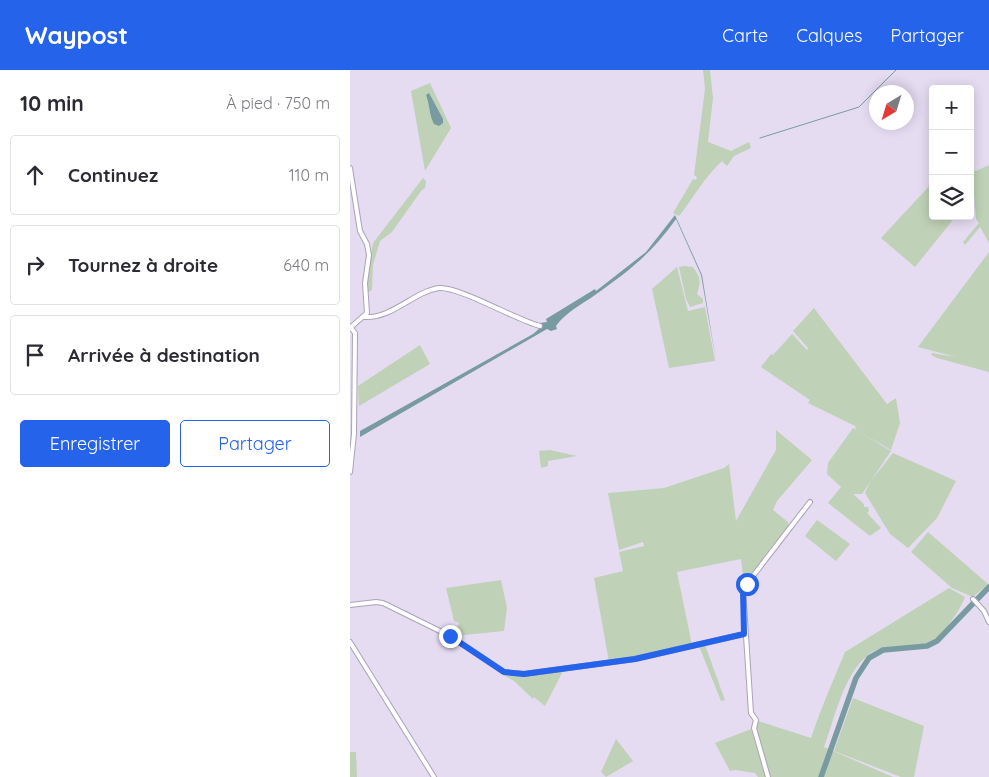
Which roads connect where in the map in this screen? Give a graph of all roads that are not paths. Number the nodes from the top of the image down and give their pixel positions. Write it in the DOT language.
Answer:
graph roads {
  1 [pos="350,168"];
  2 [pos="364,317"];
  3 [pos="540,326"];
  4 [pos="351,328"];
  5 [pos="350,449"];
  6 [pos="350,472"];
  7 [pos="810,502"];
  8 [pos="973,599"];
  9 [pos="350,605"];
  10 [pos="989,622"];
  11 [pos="744,634"];
  12 [pos="350,642"];
  13 [pos="434,777"];
  14 [pos="768,777"];
  1 -- 2 [label="street"];
  2 -- 3 [label="street"];
  2 -- 4 [label="street"];
  4 -- 5 [label="street"];
  5 -- 6 [label="street"];
  7 -- 11 [label="street"];
  8 -- 10 [label="street"];
  9 -- 11 [label="street"];
  11 -- 14 [label="street"];
  12 -- 13 [label="street"];
}
